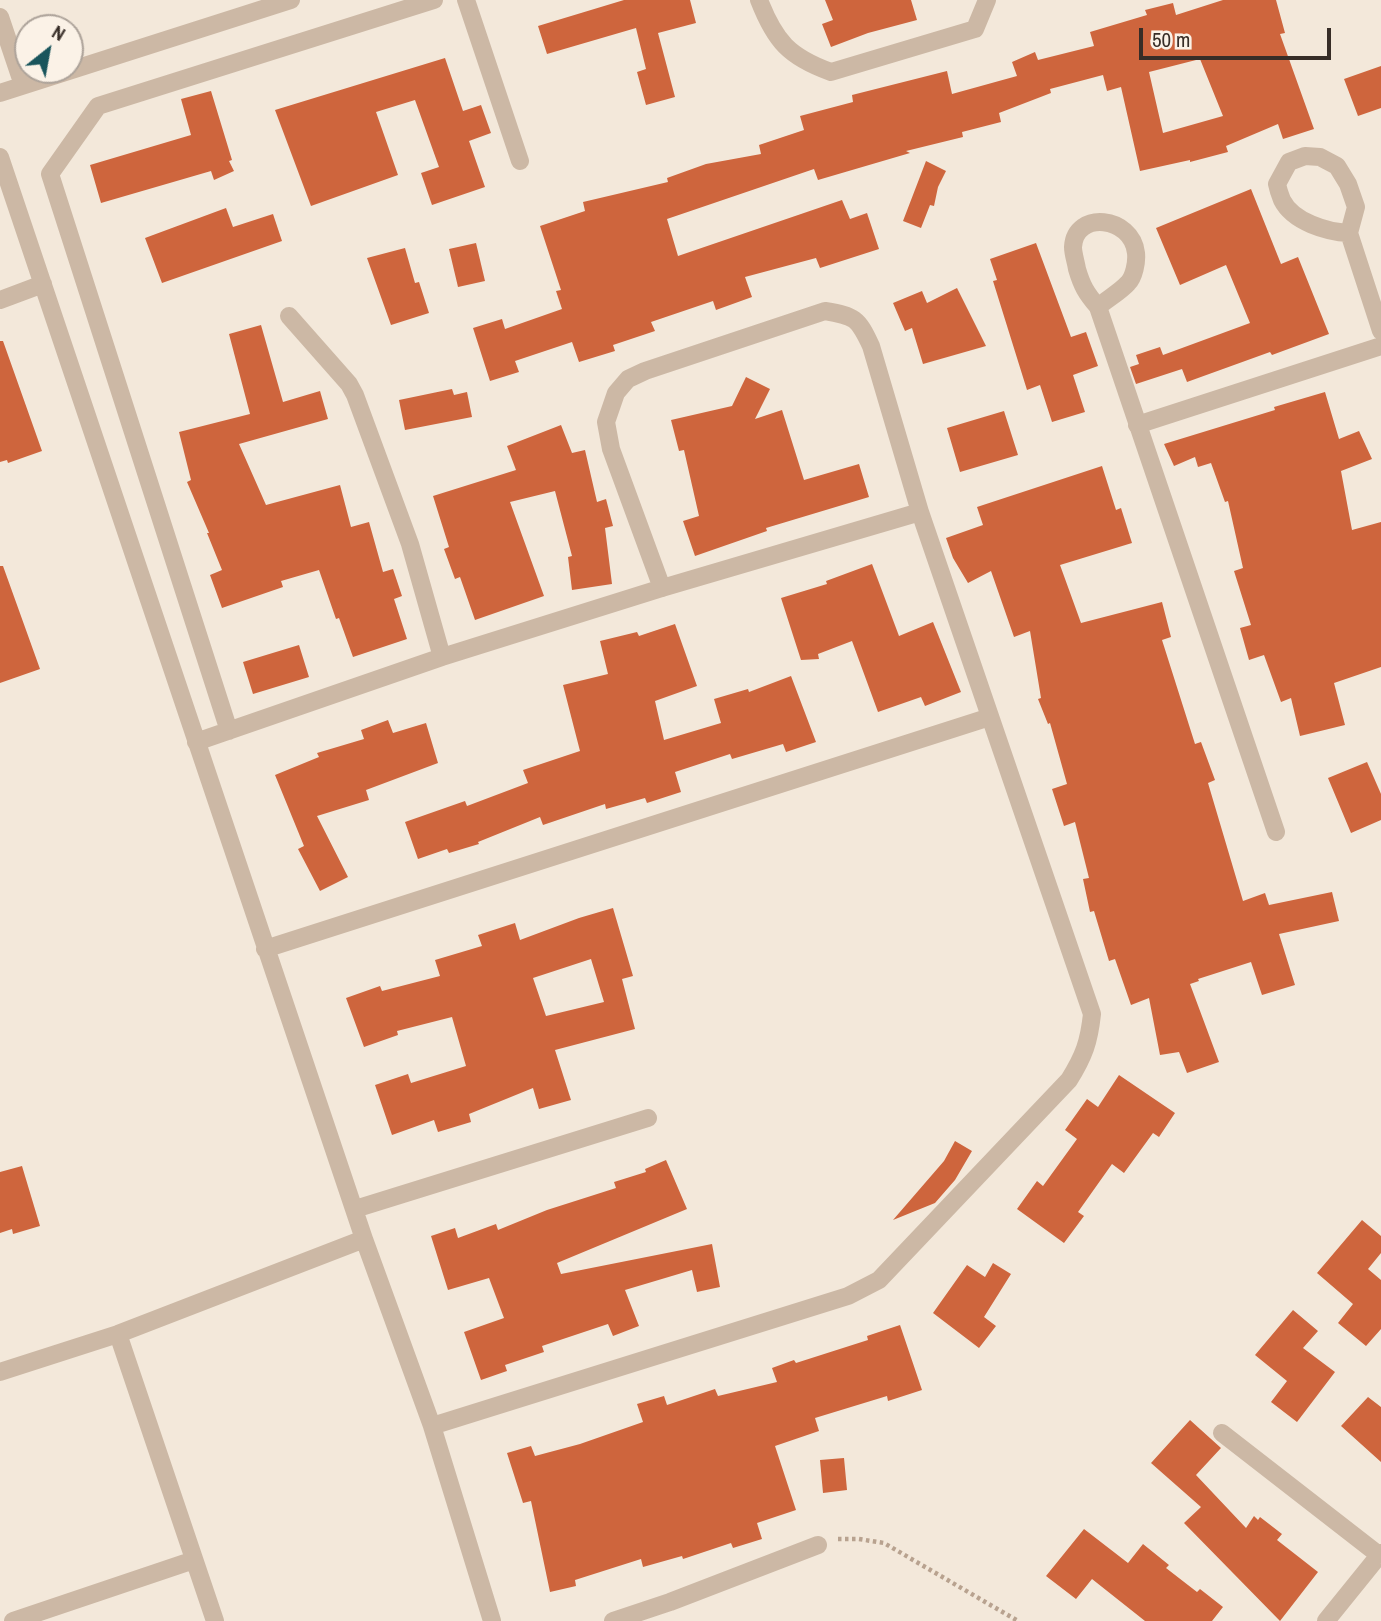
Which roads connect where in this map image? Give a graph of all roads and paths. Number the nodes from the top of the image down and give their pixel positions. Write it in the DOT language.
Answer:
graph roads {
  1 [pos="291,0"];
  2 [pos="434,0"];
  3 [pos="466,0"];
  4 [pos="759,0"];
  5 [pos="987,0"];
  6 [pos="0,17"];
  7 [pos="23,85"];
  8 [pos="0,93"];
  9 [pos="0,158"];
  10 [pos="520,161"];
  11 [pos="1349,233"];
  12 [pos="43,284"];
  13 [pos="0,300"];
  14 [pos="1098,307"];
  15 [pos="289,316"];
  16 [pos="1381,331"];
  17 [pos="1381,346"];
  18 [pos="1137,425"];
  19 [pos="920,512"];
  20 [pos="662,588"];
  21 [pos="442,657"];
  22 [pos="990,717"];
  23 [pos="229,731"];
  24 [pos="196,742"];
  25 [pos="1276,832"];
  26 [pos="265,949"];
  27 [pos="648,1118"];
  28 [pos="355,1209"];
  29 [pos="364,1239"];
  30 [pos="118,1334"];
  31 [pos="0,1372"];
  32 [pos="432,1426"];
  33 [pos="1222,1433"];
  34 [pos="818,1545"];
  35 [pos="1380,1554"];
  36 [pos="194,1560"];
  37 [pos="13,1621"];
  38 [pos="215,1621"];
  39 [pos="492,1621"];
  40 [pos="613,1621"];
  41 [pos="1018,1621"];
  42 [pos="1325,1621"];
  1 -- 7 [label="street"];
  2 -- 23 [label="street"];
  3 -- 10 [label="street"];
  4 -- 5 [label="street"];
  6 -- 7 [label="street"];
  7 -- 8 [label="street"];
  9 -- 12 [label="street"];
  11 -- 11 [label="street"];
  11 -- 16 [label="street"];
  12 -- 13 [label="street"];
  12 -- 24 [label="street"];
  14 -- 14 [label="street"];
  14 -- 18 [label="street"];
  15 -- 21 [label="street"];
  17 -- 18 [label="street"];
  18 -- 25 [label="street"];
  19 -- 20 [label="street"];
  19 -- 20 [label="street"];
  19 -- 22 [label="street"];
  20 -- 21 [label="street"];
  21 -- 23 [label="street"];
  22 -- 26 [label="street"];
  22 -- 32 [label="street"];
  23 -- 24 [label="street"];
  24 -- 26 [label="street"];
  26 -- 28 [label="street"];
  27 -- 28 [label="street"];
  28 -- 29 [label="street"];
  29 -- 30 [label="street"];
  29 -- 32 [label="street"];
  30 -- 31 [label="street"];
  30 -- 36 [label="street"];
  32 -- 39 [label="street"];
  33 -- 35 [label="street"];
  34 -- 40 [label="street"];
  34 -- 41 [label="path"];
  35 -- 42 [label="street"];
  36 -- 37 [label="street"];
  36 -- 38 [label="street"];
}
